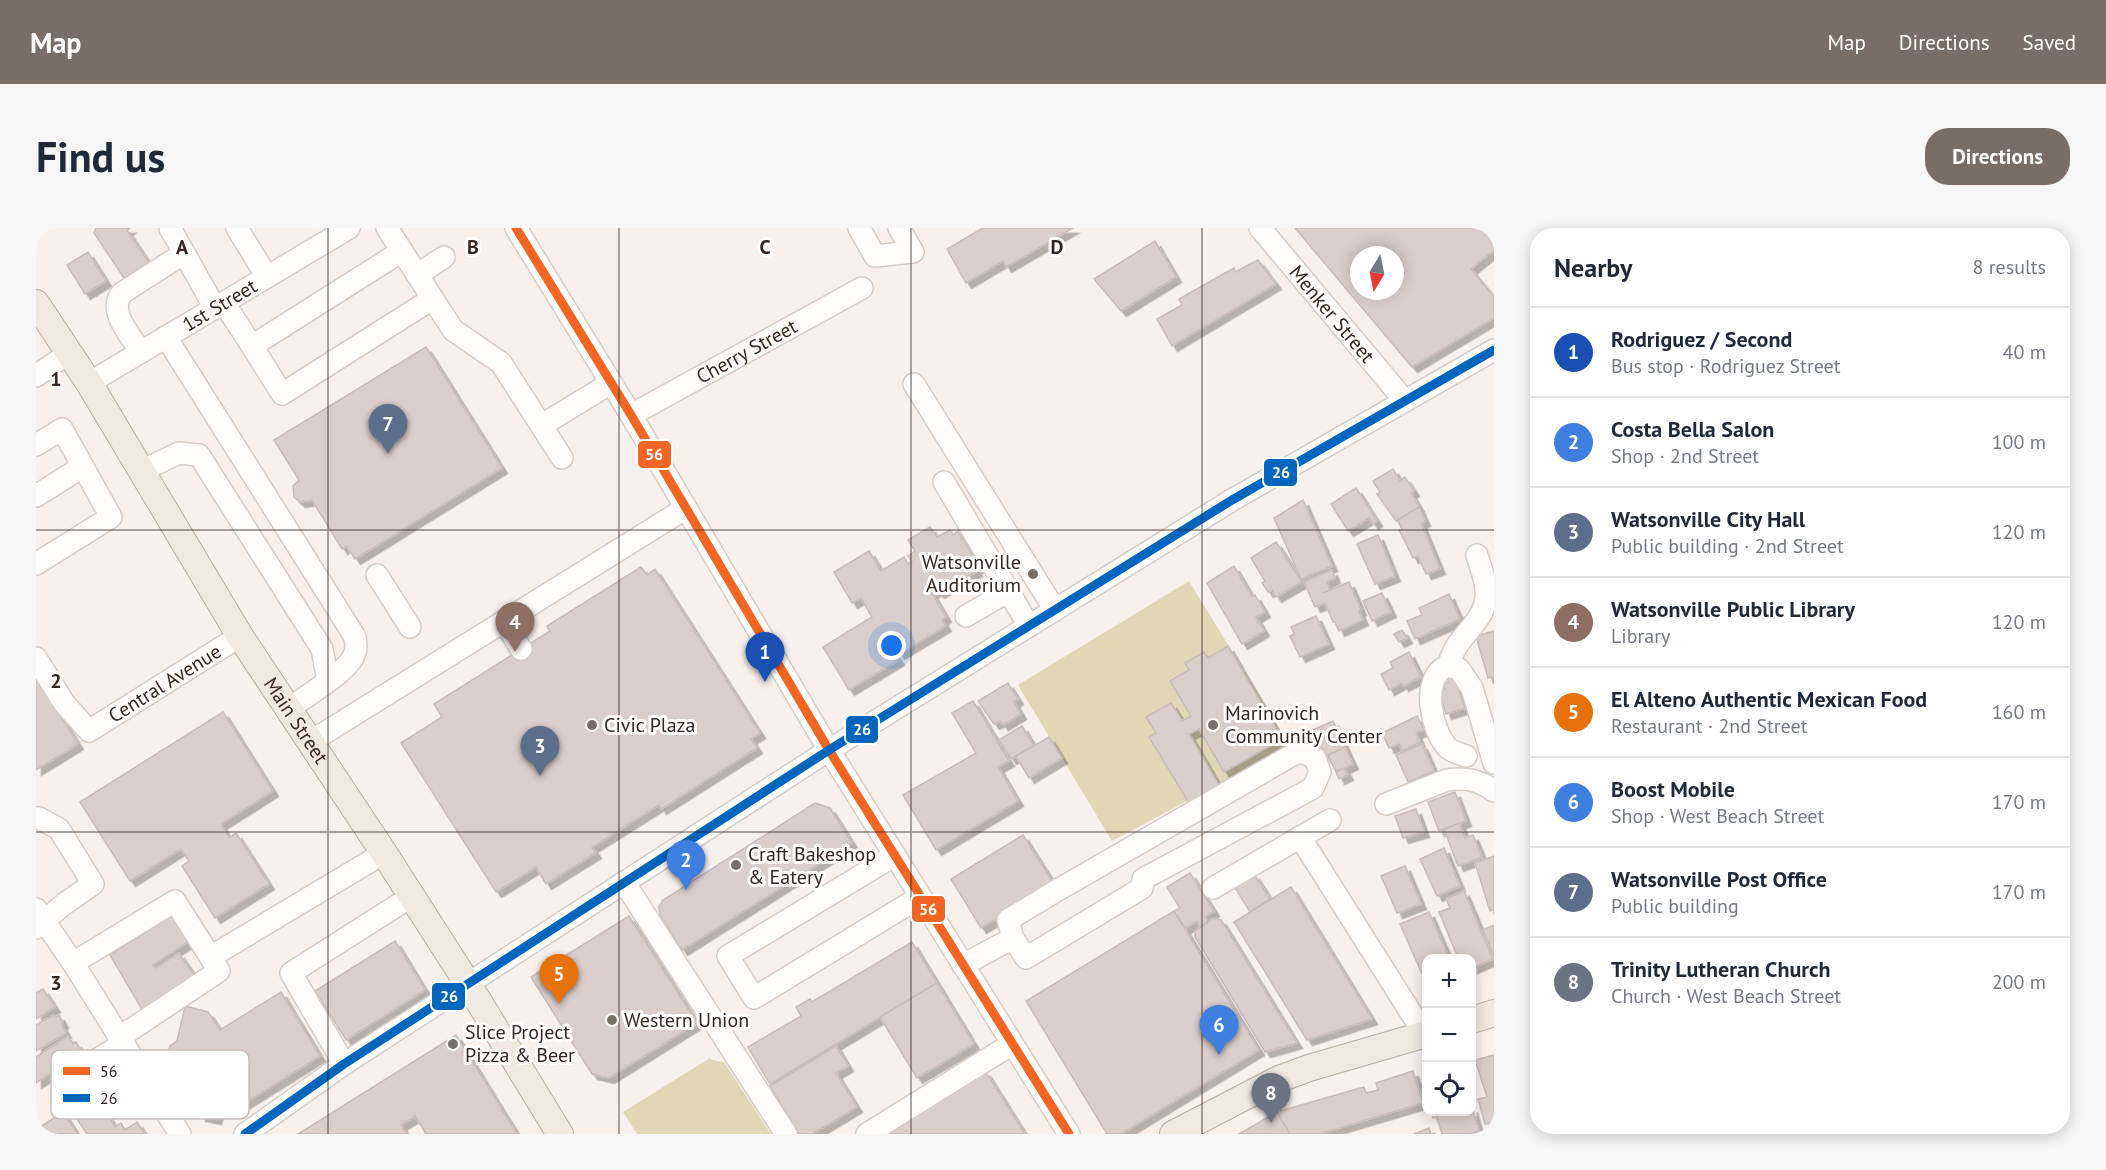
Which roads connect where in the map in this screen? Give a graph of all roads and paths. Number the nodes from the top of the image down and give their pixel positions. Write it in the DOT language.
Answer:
graph roads {
  1 [pos="170,228"];
  2 [pos="237,228"];
  3 [pos="349,228"];
  4 [pos="387,228"];
  5 [pos="516,228"];
  6 [pos="859,228"];
  7 [pos="899,228"];
  8 [pos="1260,228"];
  9 [pos="402,251"];
  10 [pos="183,254"];
  11 [pos="444,257"];
  12 [pos="417,275"];
  13 [pos="267,277"];
  14 [pos="862,288"];
  15 [pos="432,299"];
  16 [pos="36,303"];
  17 [pos="220,305"];
  18 [pos="166,337"];
  19 [pos="252,346"];
  20 [pos="1494,350"];
  21 [pos="141,352"];
  22 [pos="69,353"];
  23 [pos="36,375"];
  24 [pos="89,383"];
  25 [pos="611,383"];
  26 [pos="914,384"];
  27 [pos="1405,401"];
  28 [pos="631,415"];
  29 [pos="542,425"];
  30 [pos="36,445"];
  31 [pos="562,458"];
  32 [pos="82,467"];
  33 [pos="141,471"];
  34 [pos="944,482"];
  35 [pos="36,496"];
  36 [pos="686,508"];
  37 [pos="1477,555"];
  38 [pos="36,564"];
  39 [pos="377,575"];
  40 [pos="1009,591"];
  41 [pos="1055,610"];
  42 [pos="966,616"];
  43 [pos="504,621"];
  44 [pos="1029,626"];
  45 [pos="410,627"];
  46 [pos="240,636"];
  47 [pos="521,649"];
  48 [pos="36,658"];
  49 [pos="1449,666"];
  50 [pos="328,681"];
  51 [pos="288,709"];
  52 [pos="1478,714"];
  53 [pos="310,742"];
  54 [pos="829,750"];
  55 [pos="1466,756"];
  56 [pos="1494,764"];
  57 [pos="1447,780"];
  58 [pos="1494,791"];
  59 [pos="1386,804"];
  60 [pos="36,818"];
  61 [pos="1330,820"];
  62 [pos="1300,837"];
  63 [pos="384,853"];
  64 [pos="895,855"];
  65 [pos="624,882"];
  66 [pos="1213,888"];
  67 [pos="412,897"];
  68 [pos="920,897"];
  69 [pos="39,920"];
  70 [pos="1013,938"];
  71 [pos="73,963"];
  72 [pos="215,963"];
  73 [pos="963,965"];
  74 [pos="468,984"];
  75 [pos="1494,1013"];
  76 [pos="1476,1019"];
  77 [pos="1422,1028"];
  78 [pos="1422,1035"];
  79 [pos="122,1040"];
  80 [pos="1012,1044"];
  81 [pos="108,1050"];
  82 [pos="128,1050"];
  83 [pos="344,1064"];
  84 [pos="171,1119"];
  85 [pos="1176,1133"];
  86 [pos="180,1134"];
  87 [pos="245,1134"];
  88 [pos="560,1134"];
  89 [pos="786,1134"];
  90 [pos="867,1134"];
  91 [pos="1069,1134"];
  1 -- 10 [label="street"];
  2 -- 13 [label="street"];
  3 -- 13 [label="street, 1st Street"];
  4 -- 9 [label="street"];
  5 -- 25 [label="street"];
  6 -- 7 [label="street"];
  8 -- 27 [label="street, Menker Street"];
  9 -- 12 [label="street"];
  9 -- 19 [label="street"];
  10 -- 17 [label="street"];
  10 -- 21 [label="street"];
  11 -- 12 [label="street"];
  12 -- 15 [label="street"];
  13 -- 17 [label="street, 1st Street"];
  14 -- 28 [label="street, Cherry Street"];
  15 -- 19 [label="street"];
  15 -- 29 [label="street"];
  16 -- 22 [label="main road, Main Street"];
  17 -- 18 [label="street, 1st Street"];
  17 -- 19 [label="street"];
  18 -- 21 [label="street, 1st Street"];
  18 -- 50 [label="street"];
  20 -- 27 [label="street"];
  21 -- 24 [label="street, 1st Street"];
  22 -- 23 [label="street"];
  22 -- 24 [label="main road, Main Street"];
  24 -- 33 [label="main road, Main Street"];
  25 -- 28 [label="street"];
  25 -- 29 [label="street"];
  26 -- 41 [label="street"];
  27 -- 41 [label="street"];
  28 -- 36 [label="street"];
  29 -- 31 [label="street"];
  30 -- 32 [label="street"];
  32 -- 35 [label="street"];
  32 -- 38 [label="street"];
  33 -- 46 [label="main road, Main Street"];
  33 -- 50 [label="street"];
  34 -- 40 [label="street"];
  36 -- 43 [label="street"];
  36 -- 54 [label="street"];
  37 -- 49 [label="street"];
  39 -- 45 [label="street"];
  40 -- 42 [label="street"];
  40 -- 44 [label="street"];
  41 -- 44 [label="street"];
  43 -- 47 [label="street"];
  43 -- 53 [label="street"];
  44 -- 54 [label="street"];
  46 -- 48 [label="street, Central Avenue"];
  46 -- 51 [label="main road, Main Street"];
  49 -- 52 [label="street"];
  49 -- 55 [label="street"];
  50 -- 51 [label="street"];
  51 -- 53 [label="main road, Main Street"];
  52 -- 55 [label="street"];
  52 -- 56 [label="street"];
  53 -- 63 [label="main road, Main Street"];
  54 -- 64 [label="street"];
  54 -- 65 [label="street"];
  55 -- 57 [label="street"];
  57 -- 58 [label="street"];
  57 -- 59 [label="street"];
  60 -- 69 [label="street"];
  61 -- 62 [label="street"];
  62 -- 66 [label="street"];
  62 -- 77 [label="street"];
  63 -- 67 [label="main road, Main Street"];
  63 -- 72 [label="street"];
  64 -- 68 [label="street"];
  64 -- 68 [label="street"];
  65 -- 74 [label="street"];
  65 -- 89 [label="street"];
  67 -- 74 [label="main road, Main Street"];
  67 -- 83 [label="street"];
  68 -- 73 [label="street"];
  69 -- 71 [label="street"];
  70 -- 70 [label="street"];
  70 -- 73 [label="street"];
  71 -- 72 [label="street"];
  71 -- 79 [label="street"];
  72 -- 79 [label="street"];
  73 -- 80 [label="street"];
  74 -- 83 [label="street"];
  74 -- 88 [label="main road, Main Street"];
  75 -- 76 [label="main road"];
  78 -- 85 [label="main road"];
  79 -- 81 [label="street"];
  79 -- 82 [label="street"];
  80 -- 90 [label="street"];
  80 -- 91 [label="street"];
  83 -- 87 [label="street"];
  84 -- 86 [label="street"];
}
